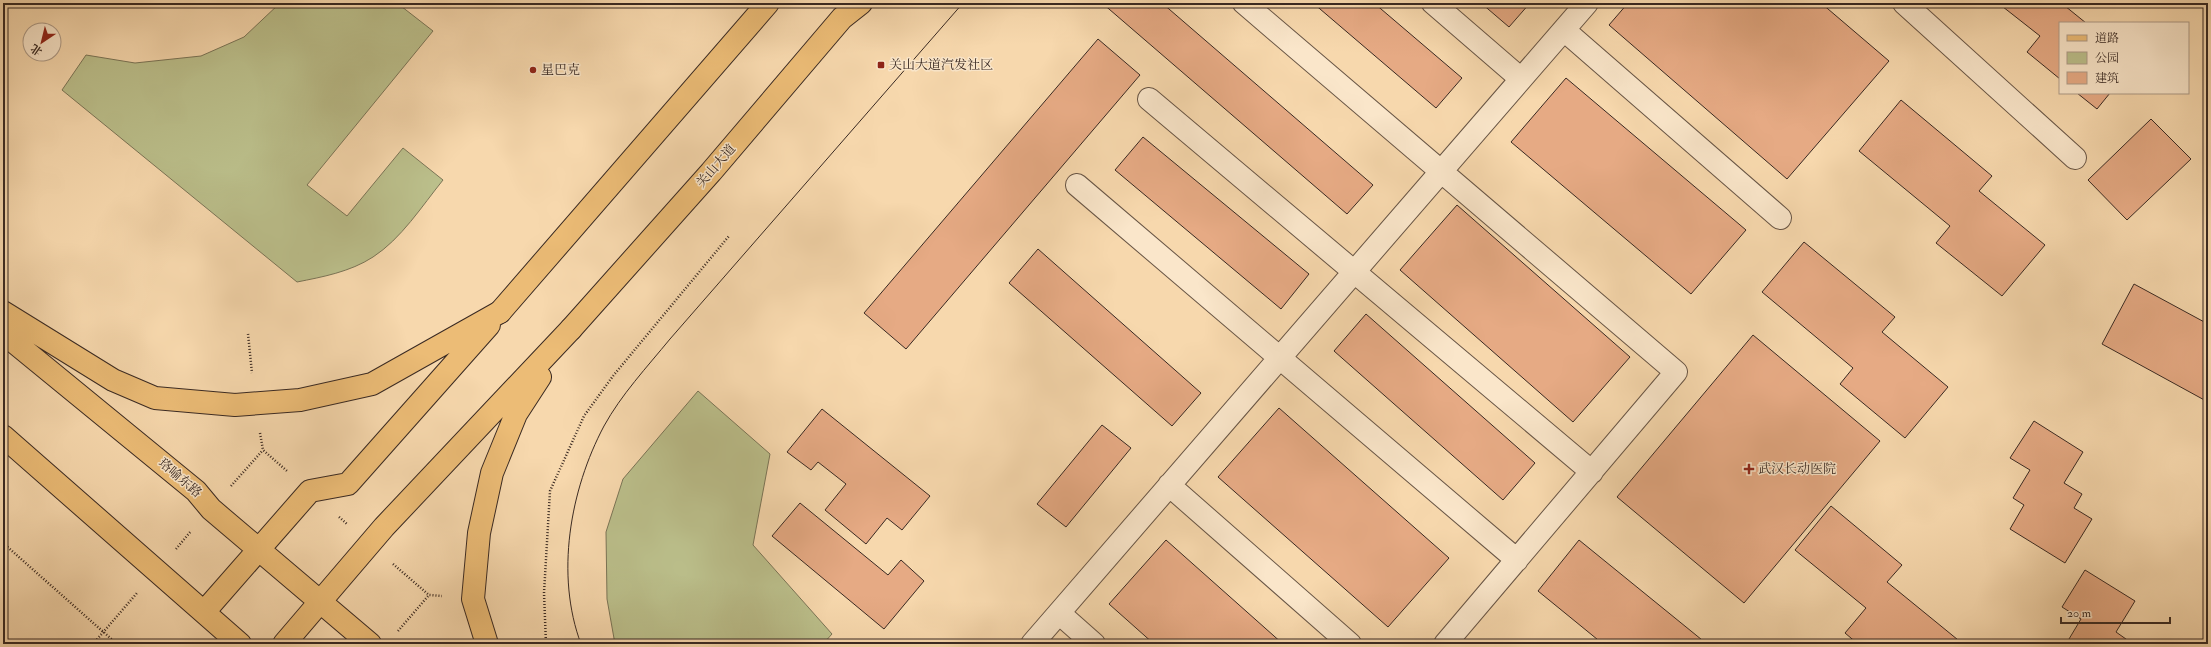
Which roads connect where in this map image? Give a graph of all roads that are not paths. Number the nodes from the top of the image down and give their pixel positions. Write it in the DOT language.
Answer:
graph roads {
  1 [pos="768,3"];
  2 [pos="861,3"];
  3 [pos="1244,3"];
  4 [pos="1434,3"];
  5 [pos="1587,3"];
  6 [pos="1904,3"];
  7 [pos="1564,30"];
  8 [pos="1521,79"];
  9 [pos="1149,99"];
  10 [pos="2075,158"];
  11 [pos="1441,171"];
  12 [pos="1077,185"];
  13 [pos="1780,218"];
  14 [pos="1354,270"];
  15 [pos="3,312"];
  16 [pos="500,312"];
  17 [pos="571,330"];
  18 [pos="3,333"];
  19 [pos="1279,357"];
  20 [pos="3,436"];
  21 [pos="1592,472"];
  22 [pos="1169,485"];
  23 [pos="259,550"];
  24 [pos="1517,560"];
  25 [pos="320,602"];
  26 [pos="204,612"];
  27 [pos="1059,613"];
  28 [pos="240,644"];
  29 [pos="284,644"];
  30 [pos="370,644"];
  31 [pos="487,644"];
  32 [pos="1032,644"];
  33 [pos="1094,644"];
  34 [pos="1350,644"];
  35 [pos="1445,644"];
  1 -- 16 [label="main road"];
  2 -- 17 [label="main road, 关山大道"];
  3 -- 11 [label="street"];
  4 -- 8 [label="street"];
  5 -- 7 [label="street"];
  6 -- 10 [label="street"];
  7 -- 8 [label="street"];
  7 -- 13 [label="street"];
  8 -- 11 [label="street"];
  9 -- 14 [label="street"];
  11 -- 14 [label="street"];
  11 -- 21 [label="street"];
  12 -- 19 [label="street"];
  14 -- 19 [label="street"];
  14 -- 21 [label="street"];
  15 -- 16 [label="main road"];
  16 -- 23 [label="main road"];
  17 -- 25 [label="main road"];
  17 -- 31 [label="main road"];
  18 -- 23 [label="main road, 珞喻东路"];
  19 -- 22 [label="street"];
  19 -- 24 [label="street"];
  20 -- 26 [label="main road"];
  21 -- 24 [label="street"];
  22 -- 27 [label="street"];
  22 -- 34 [label="street"];
  23 -- 25 [label="main road, 珞喻东路"];
  23 -- 26 [label="main road"];
  24 -- 35 [label="street"];
  25 -- 29 [label="main road"];
  25 -- 30 [label="main road, 珞喻东路"];
  26 -- 28 [label="main road"];
  27 -- 32 [label="street"];
  27 -- 33 [label="street"];
}
